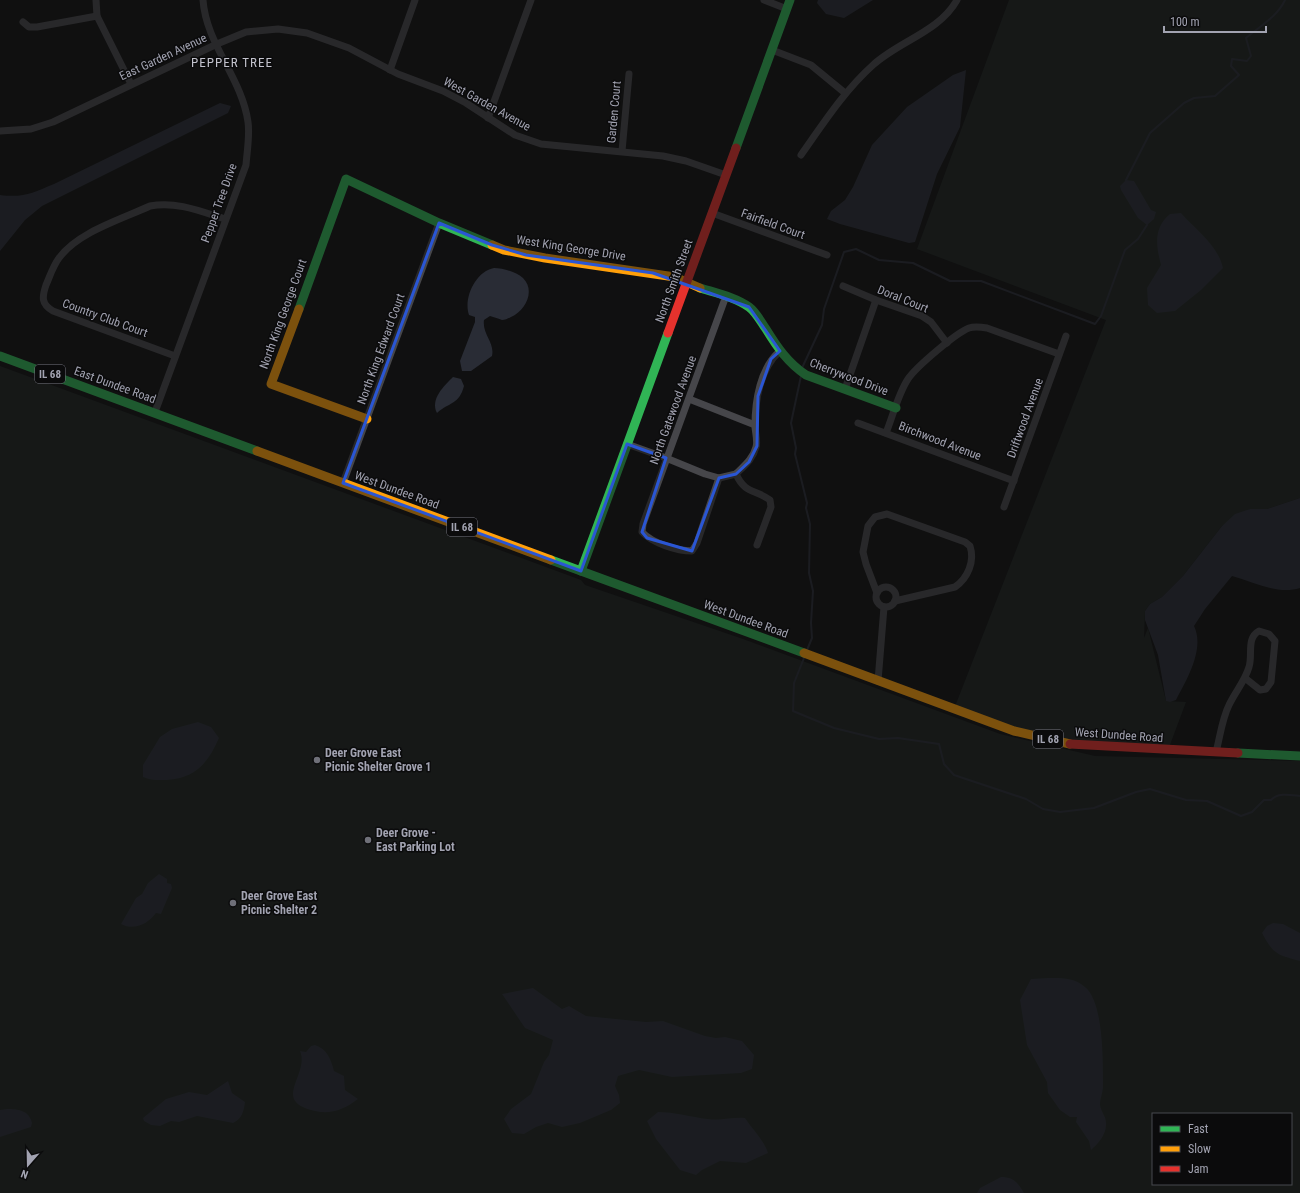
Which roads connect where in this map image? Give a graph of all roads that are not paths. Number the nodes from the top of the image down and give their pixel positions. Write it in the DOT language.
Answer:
graph roads {
  1 [pos="96,0"];
  2 [pos="203,0"];
  3 [pos="416,0"];
  4 [pos="531,0"];
  5 [pos="764,0"];
  6 [pos="957,0"];
  7 [pos="788,4"];
  8 [pos="97,16"];
  9 [pos="23,22"];
  10 [pos="217,44"];
  11 [pos="340,45"];
  12 [pos="772,50"];
  13 [pos="390,70"];
  14 [pos="629,74"];
  15 [pos="131,84"];
  16 [pos="845,93"];
  17 [pos="488,118"];
  18 [pos="0,131"];
  19 [pos="622,151"];
  20 [pos="801,155"];
  21 [pos="726,175"];
  22 [pos="346,179"];
  23 [pos="712,213"];
  24 [pos="225,219"];
  25 [pos="439,223"];
  26 [pos="827,255"];
  27 [pos="686,282"];
  28 [pos="843,286"];
  29 [pos="726,296"];
  30 [pos="876,300"];
  31 [pos="1066,336"];
  32 [pos="947,343"];
  33 [pos="780,351"];
  34 [pos="1059,354"];
  35 [pos="0,356"];
  36 [pos="175,356"];
  37 [pos="845,389"];
  38 [pos="689,399"];
  39 [pos="896,408"];
  40 [pos="154,412"];
  41 [pos="367,419"];
  42 [pos="858,423"];
  43 [pos="755,425"];
  44 [pos="200,429"];
  45 [pos="886,433"];
  46 [pos="627,444"];
  47 [pos="666,458"];
  48 [pos="736,474"];
  49 [pos="719,478"];
  50 [pos="1014,481"];
  51 [pos="343,483"];
  52 [pos="1004,507"];
  53 [pos="757,545"];
  54 [pos="581,571"];
  55 [pos="877,593"];
  56 [pos="895,601"];
  57 [pos="884,607"];
  58 [pos="1245,678"];
  59 [pos="878,681"];
  60 [pos="1216,752"];
  61 [pos="1300,756"];
  1 -- 8 [label="street"];
  2 -- 10 [label="street, Pepper Tree Drive"];
  3 -- 13 [label="street"];
  4 -- 17 [label="street"];
  5 -- 7 [label="street"];
  6 -- 16 [label="street"];
  7 -- 12 [label="street, North Smith Street"];
  8 -- 9 [label="street"];
  8 -- 15 [label="street"];
  10 -- 11 [label="street, East Garden Avenue"];
  10 -- 15 [label="street, East Garden Avenue"];
  10 -- 24 [label="street, Pepper Tree Drive"];
  11 -- 13 [label="street, West Garden Avenue"];
  12 -- 16 [label="street"];
  12 -- 21 [label="street, North Smith Street"];
  13 -- 17 [label="street, West Garden Avenue"];
  14 -- 19 [label="street, Garden Court"];
  15 -- 18 [label="street, East Garden Avenue"];
  16 -- 20 [label="street"];
  17 -- 19 [label="street, West Garden Avenue"];
  19 -- 21 [label="street, West Garden Avenue"];
  21 -- 23 [label="street, North Smith Street"];
  22 -- 25 [label="street, West King George Drive"];
  22 -- 41 [label="street, North King George Court"];
  23 -- 26 [label="street, Fairfield Court"];
  23 -- 27 [label="street, North Smith Street"];
  24 -- 36 [label="street, Pepper Tree Drive"];
  24 -- 36 [label="street, Country Club Court"];
  25 -- 27 [label="street, West King George Drive"];
  25 -- 41 [label="street, North King Edward Court"];
  27 -- 29 [label="street, Cherrywood Drive"];
  27 -- 46 [label="street, North Smith Street"];
  28 -- 30 [label="street, Doral Court"];
  29 -- 33 [label="street, Cherrywood Drive"];
  29 -- 38 [label="street, North Gatewood Avenue"];
  30 -- 32 [label="street, Doral Court"];
  30 -- 37 [label="street"];
  31 -- 34 [label="street, Driftwood Avenue"];
  32 -- 34 [label="street"];
  32 -- 39 [label="street"];
  33 -- 37 [label="street, Cherrywood Drive"];
  33 -- 43 [label="street"];
  34 -- 50 [label="street, Driftwood Avenue"];
  35 -- 40 [label="street, East Dundee Road / IL 68"];
  36 -- 40 [label="street, Pepper Tree Drive"];
  37 -- 39 [label="street, Cherrywood Drive"];
  38 -- 43 [label="street"];
  38 -- 47 [label="street, North Gatewood Avenue"];
  39 -- 45 [label="street"];
  40 -- 44 [label="street, East Dundee Road / IL 68"];
  41 -- 51 [label="street, North King Edward Court"];
  42 -- 45 [label="street, Birchwood Avenue"];
  43 -- 48 [label="street"];
  44 -- 51 [label="street, West Dundee Road / IL 68"];
  45 -- 50 [label="street, Birchwood Avenue"];
  46 -- 47 [label="street"];
  46 -- 54 [label="street, North Smith Street"];
  47 -- 49 [label="street"];
  47 -- 49 [label="street, North Gatewood Avenue"];
  48 -- 49 [label="street"];
  48 -- 53 [label="street"];
  50 -- 52 [label="street, Driftwood Avenue"];
  51 -- 54 [label="street, West Dundee Road / IL 68"];
  54 -- 59 [label="street, West Dundee Road / IL 68"];
  55 -- 56 [label="street"];
  55 -- 56 [label="street"];
  55 -- 57 [label="street"];
  56 -- 57 [label="street"];
  57 -- 59 [label="street"];
  58 -- 58 [label="street"];
  58 -- 60 [label="street"];
  59 -- 60 [label="street, West Dundee Road / IL 68"];
  60 -- 61 [label="street, West Dundee Road / IL 68"];
}
